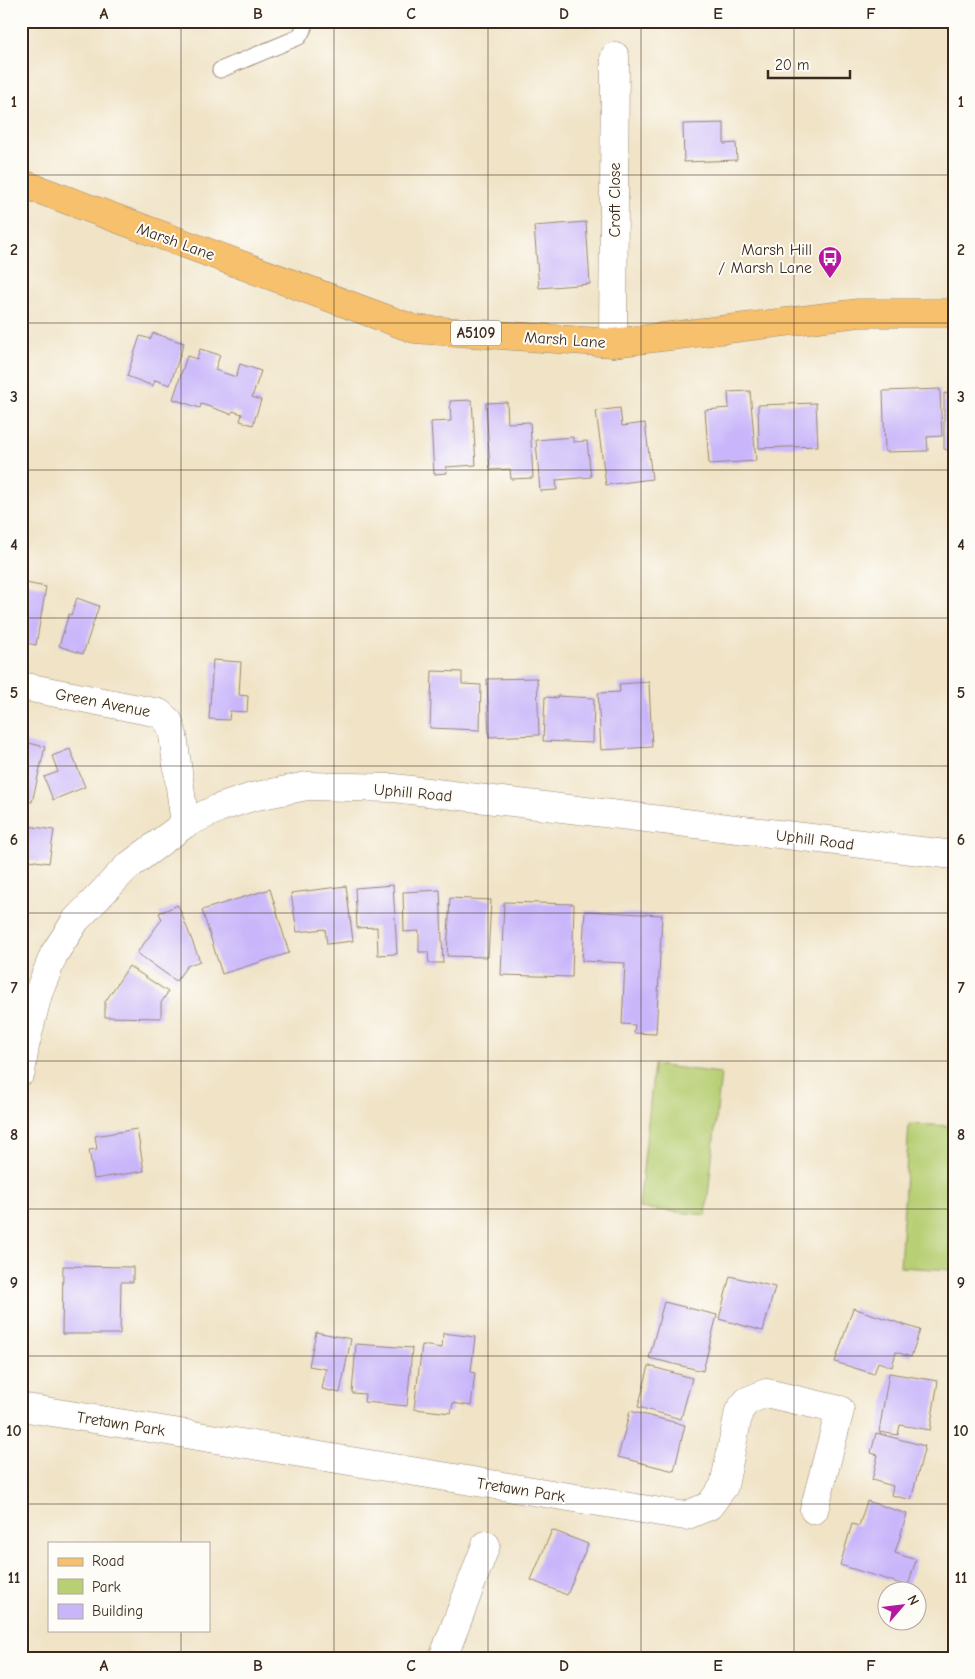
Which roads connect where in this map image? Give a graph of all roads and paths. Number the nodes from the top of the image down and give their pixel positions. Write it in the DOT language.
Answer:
graph roads {
  1 [pos="305,21"];
  2 [pos="615,56"];
  3 [pos="220,70"];
  4 [pos="21,183"];
  5 [pos="954,312"];
  6 [pos="612,343"];
  7 [pos="21,686"];
  8 [pos="185,824"];
  9 [pos="954,855"];
  10 [pos="21,1072"];
  11 [pos="21,1406"];
  12 [pos="814,1510"];
  13 [pos="486,1545"];
  14 [pos="443,1658"];
  1 -- 3 [label="lane"];
  2 -- 6 [label="street, Croft Close"];
  4 -- 6 [label="main road, Marsh Lane / A5109"];
  5 -- 6 [label="main road, Marsh Lane / A5109"];
  7 -- 8 [label="street, Green Avenue"];
  8 -- 9 [label="street, Uphill Road"];
  8 -- 10 [label="street, Uphill Road"];
  11 -- 12 [label="street, Tretawn Park"];
  13 -- 14 [label="street"];
}
